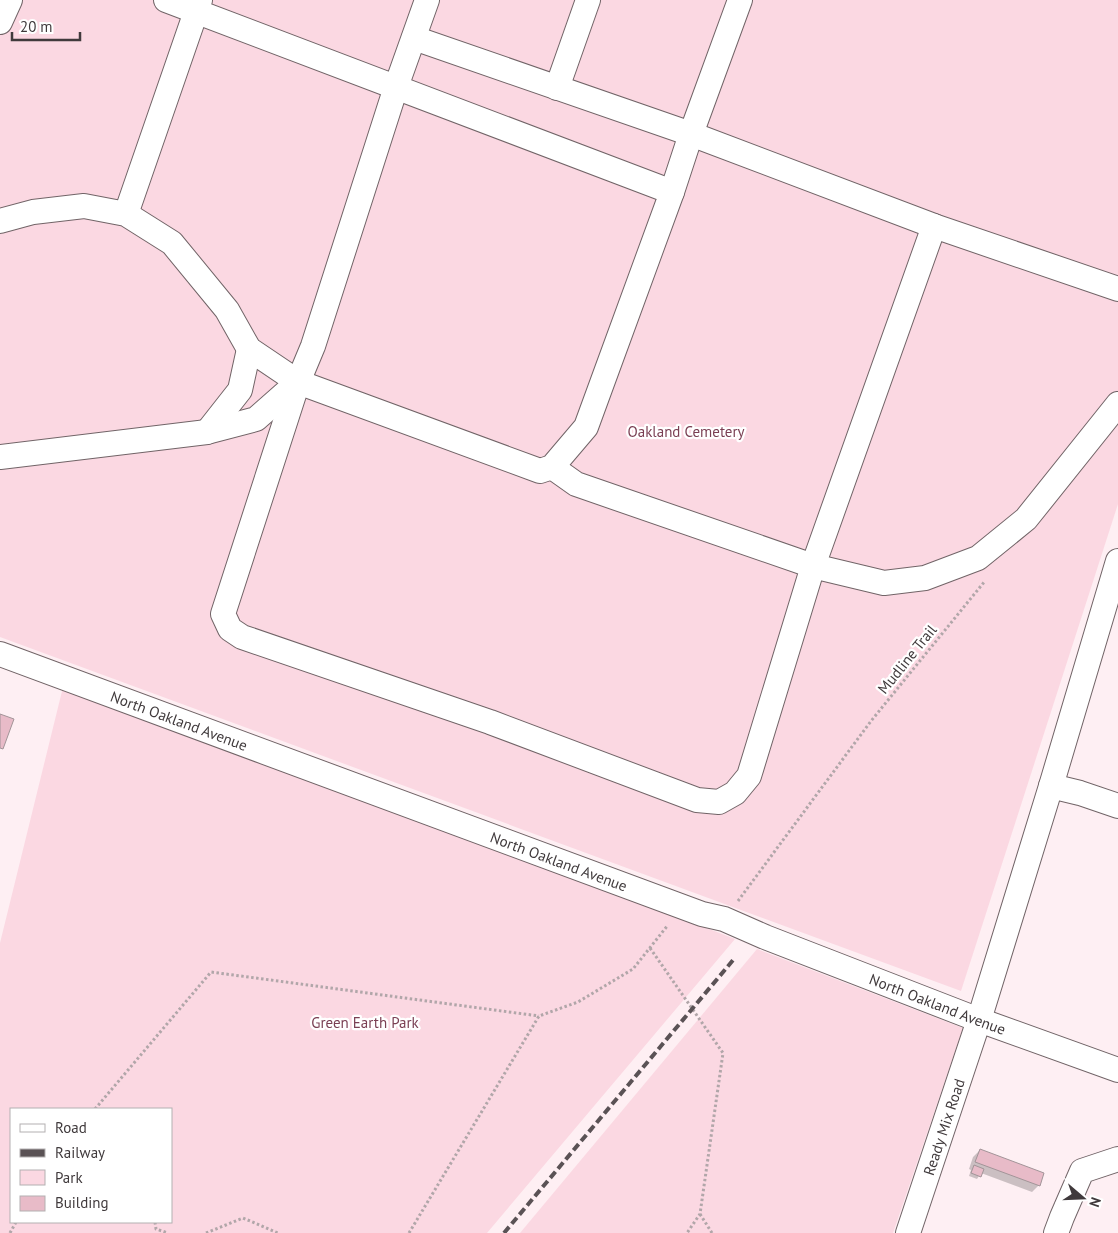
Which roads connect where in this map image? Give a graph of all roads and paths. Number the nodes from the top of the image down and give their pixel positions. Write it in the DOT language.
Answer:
graph roads {
  1 [pos="166,0"];
  2 [pos="427,0"];
  3 [pos="588,0"];
  4 [pos="740,0"];
  5 [pos="198,5"];
  6 [pos="414,38"];
  7 [pos="396,87"];
  8 [pos="557,88"];
  9 [pos="691,134"];
  10 [pos="672,192"];
  11 [pos="126,214"];
  12 [pos="0,221"];
  13 [pos="934,226"];
  14 [pos="1118,289"];
  15 [pos="249,349"];
  16 [pos="298,382"];
  17 [pos="1118,404"];
  18 [pos="207,432"];
  19 [pos="0,456"];
  20 [pos="552,467"];
  21 [pos="1118,561"];
  22 [pos="813,566"];
  23 [pos="989,575"];
  24 [pos="0,654"];
  25 [pos="1052,786"];
  26 [pos="1118,806"];
  27 [pos="682,906"];
  28 [pos="724,919"];
  29 [pos="650,948"];
  30 [pos="539,1016"];
  31 [pos="979,1020"];
  32 [pos="1118,1070"];
  33 [pos="98,1108"];
  34 [pos="1118,1158"];
  35 [pos="700,1214"];
  36 [pos="155,1223"];
  37 [pos="168,1233"];
  38 [pos="206,1233"];
  39 [pos="278,1233"];
  40 [pos="409,1233"];
  41 [pos="687,1233"];
  42 [pos="712,1233"];
  43 [pos="908,1233"];
  44 [pos="1056,1233"];
  1 -- 5 [label="street"];
  2 -- 6 [label="street"];
  3 -- 8 [label="street"];
  4 -- 9 [label="street"];
  5 -- 7 [label="street"];
  5 -- 11 [label="street"];
  6 -- 7 [label="street"];
  6 -- 8 [label="street"];
  7 -- 10 [label="street"];
  7 -- 16 [label="street"];
  8 -- 9 [label="street"];
  9 -- 10 [label="street"];
  9 -- 13 [label="street"];
  10 -- 20 [label="street"];
  11 -- 12 [label="street"];
  11 -- 15 [label="street"];
  13 -- 14 [label="street"];
  13 -- 22 [label="street"];
  15 -- 16 [label="street"];
  15 -- 18 [label="street"];
  16 -- 18 [label="street"];
  16 -- 20 [label="street"];
  16 -- 22 [label="street"];
  17 -- 22 [label="street"];
  18 -- 19 [label="street"];
  20 -- 22 [label="street"];
  21 -- 25 [label="street, Ready Mix Road"];
  23 -- 28 [label="path, Mudline Trail"];
  24 -- 27 [label="street, North Oakland Avenue"];
  25 -- 26 [label="street"];
  25 -- 31 [label="street, Ready Mix Road"];
  27 -- 28 [label="street, North Oakland Avenue"];
  27 -- 29 [label="path"];
  28 -- 31 [label="street, North Oakland Avenue"];
  29 -- 30 [label="path"];
  29 -- 35 [label="path"];
  30 -- 33 [label="path"];
  30 -- 40 [label="path"];
  31 -- 32 [label="street, North Oakland Avenue"];
  31 -- 43 [label="street, Ready Mix Road"];
  34 -- 44 [label="street"];
  35 -- 41 [label="path"];
  35 -- 42 [label="path"];
  36 -- 37 [label="path"];
  38 -- 39 [label="path"];
}
